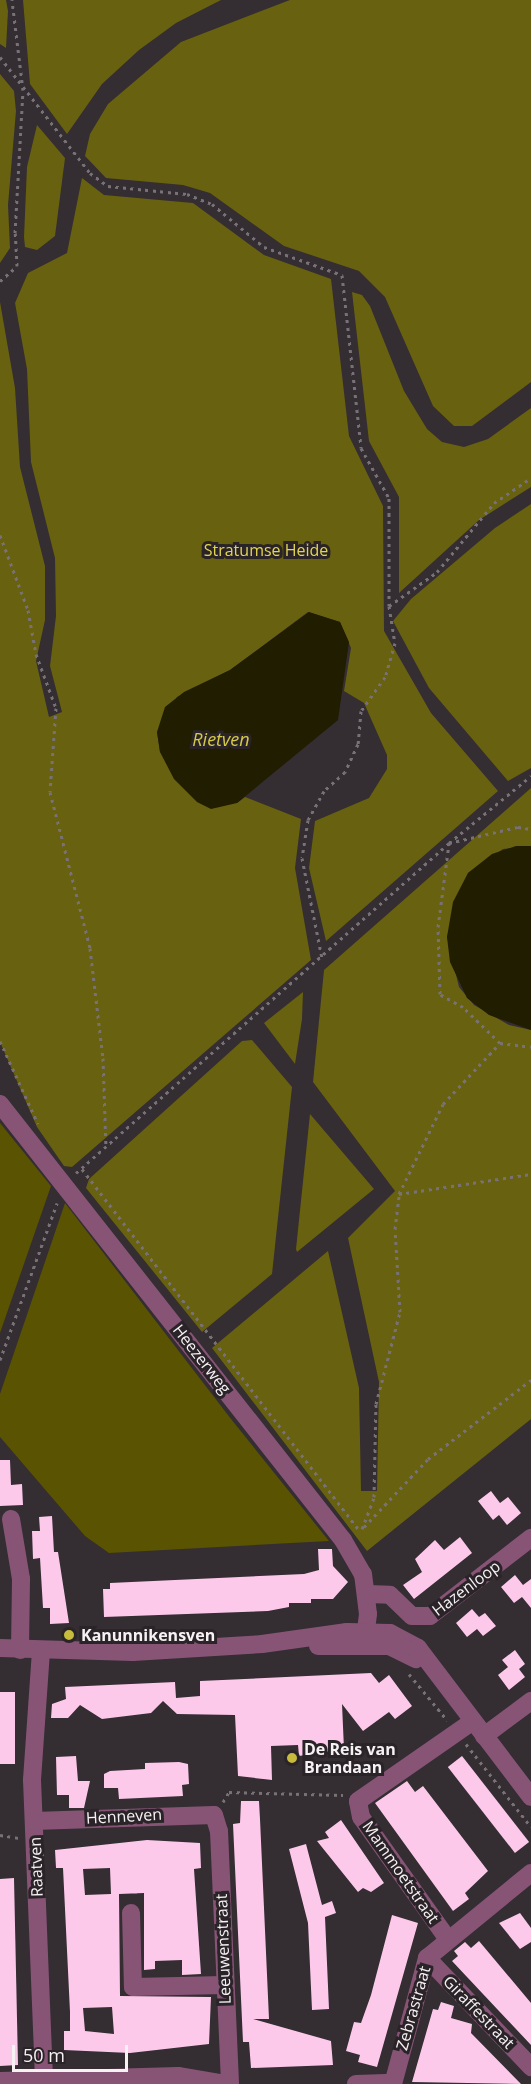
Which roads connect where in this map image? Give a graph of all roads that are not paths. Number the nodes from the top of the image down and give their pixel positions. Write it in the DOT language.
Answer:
graph roads {
  1 [pos="0,1104"];
  2 [pos="11,1519"];
  3 [pos="531,1538"];
  4 [pos="367,1594"];
  5 [pos="366,1638"];
  6 [pos="0,1648"];
  7 [pos="20,1650"];
  8 [pos="41,1651"];
  9 [pos="531,1701"];
  10 [pos="473,1721"];
  11 [pos="484,1736"];
  12 [pos="531,1797"];
  13 [pos="214,1815"];
  14 [pos="34,1821"];
  15 [pos="531,1873"];
  16 [pos="131,1913"];
  17 [pos="447,1938"];
  18 [pos="428,1958"];
  19 [pos="224,1985"];
  20 [pos="531,2067"];
  21 [pos="0,2081"];
  22 [pos="44,2082"];
  23 [pos="228,2084"];
  24 [pos="356,2084"];
  25 [pos="393,2084"];
  1 -- 4 [label="street, Heezerweg"];
  2 -- 7 [label="street"];
  3 -- 4 [label="street, Hazenloop"];
  4 -- 5 [label="street, Heezerweg"];
  5 -- 8 [label="street"];
  5 -- 10 [label="street"];
  6 -- 7 [label="street"];
  7 -- 8 [label="street"];
  8 -- 14 [label="street, Raatven"];
  9 -- 11 [label="street"];
  10 -- 11 [label="street"];
  10 -- 17 [label="street, Mammoetstraat"];
  11 -- 12 [label="street"];
  13 -- 14 [label="street, Henneven"];
  13 -- 19 [label="street, Leeuwenstraat"];
  14 -- 22 [label="street, Raatven"];
  15 -- 17 [label="street, Zebrastraat"];
  16 -- 19 [label="street"];
  17 -- 18 [label="street, Zebrastraat"];
  18 -- 20 [label="street, Giraffestraat"];
  18 -- 25 [label="street, Zebrastraat"];
  19 -- 23 [label="street, Leeuwenstraat"];
  21 -- 22 [label="street"];
  22 -- 23 [label="street"];
  24 -- 25 [label="street"];
}
